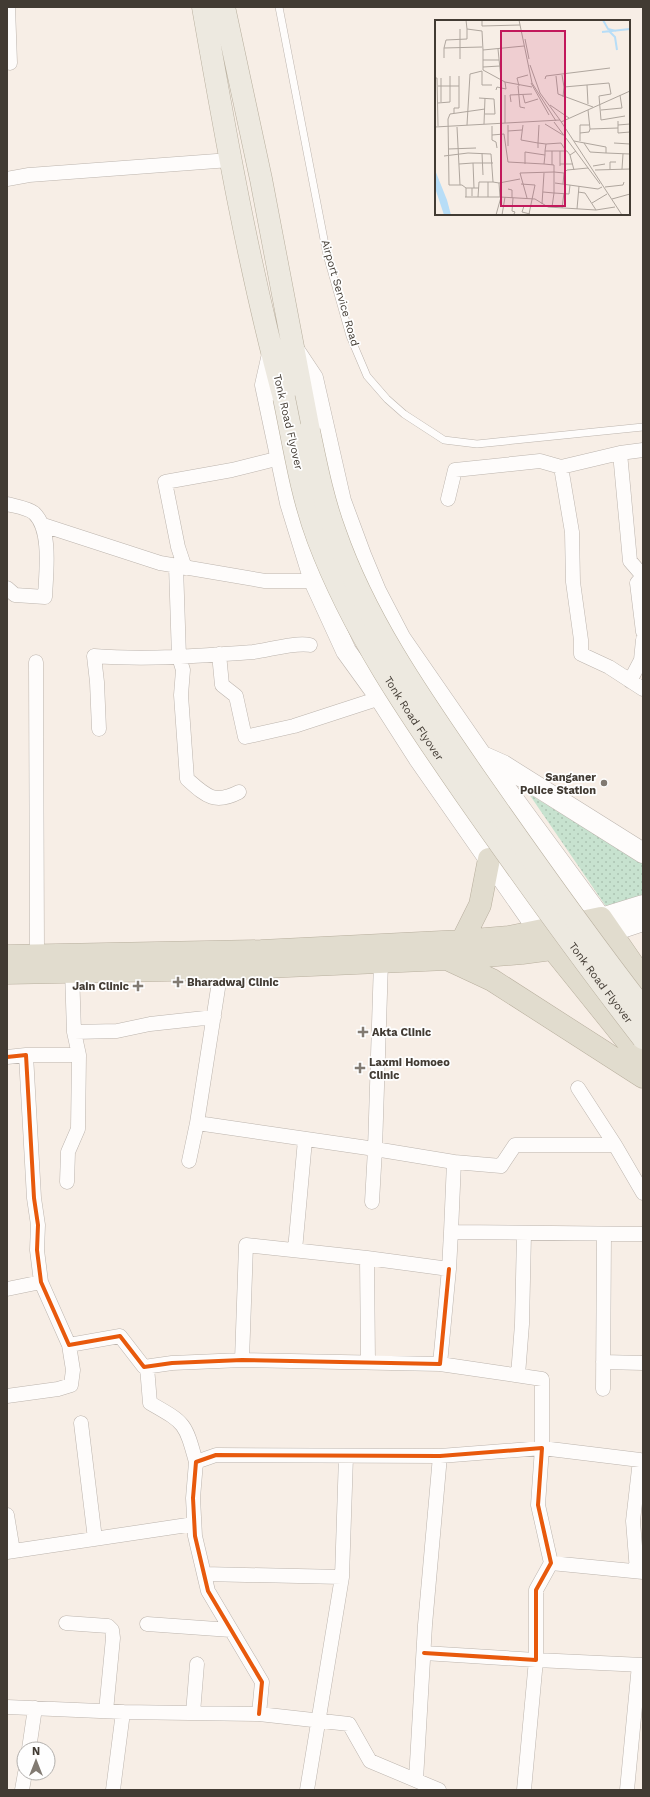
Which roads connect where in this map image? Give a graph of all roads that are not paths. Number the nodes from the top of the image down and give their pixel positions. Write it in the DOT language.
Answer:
graph roads {
  1 [pos="8,7"];
  2 [pos="203,7"];
  3 [pos="224,7"];
  4 [pos="279,7"];
  5 [pos="10,64"];
  6 [pos="230,160"];
  7 [pos="7,179"];
  8 [pos="294,351"];
  9 [pos="272,354"];
  10 [pos="643,427"];
  11 [pos="643,450"];
  12 [pos="620,453"];
  13 [pos="276,460"];
  14 [pos="561,467"];
  15 [pos="448,499"];
  16 [pos="7,504"];
  17 [pos="43,525"];
  18 [pos="180,567"];
  19 [pos="643,576"];
  20 [pos="314,581"];
  21 [pos="7,588"];
  22 [pos="643,632"];
  23 [pos="643,640"];
  24 [pos="310,645"];
  25 [pos="219,654"];
  26 [pos="180,657"];
  27 [pos="36,662"];
  28 [pos="630,681"];
  29 [pos="643,689"];
  30 [pos="380,698"];
  31 [pos="99,729"];
  32 [pos="482,756"];
  33 [pos="239,792"];
  34 [pos="643,852"];
  35 [pos="489,859"];
  36 [pos="643,905"];
  37 [pos="643,921"];
  38 [pos="606,925"];
  39 [pos="539,931"];
  40 [pos="462,941"];
  41 [pos="552,949"];
  42 [pos="37,955"];
  43 [pos="7,956"];
  44 [pos="447,959"];
  45 [pos="381,962"];
  46 [pos="221,969"];
  47 [pos="72,971"];
  48 [pos="7,973"];
  49 [pos="643,979"];
  50 [pos="643,1009"];
  51 [pos="214,1017"];
  52 [pos="74,1032"];
  53 [pos="643,1038"];
  54 [pos="26,1055"];
  55 [pos="78,1055"];
  56 [pos="7,1057"];
  57 [pos="643,1061"];
  58 [pos="643,1077"];
  59 [pos="578,1088"];
  60 [pos="197,1123"];
  61 [pos="305,1140"];
  62 [pos="614,1145"];
  63 [pos="376,1149"];
  64 [pos="189,1161"];
  65 [pos="454,1162"];
  66 [pos="67,1182"];
  67 [pos="643,1193"];
  68 [pos="372,1202"];
  69 [pos="451,1232"];
  70 [pos="524,1234"];
  71 [pos="604,1234"];
  72 [pos="643,1234"];
  73 [pos="295,1250"];
  74 [pos="367,1258"];
  75 [pos="449,1269"];
  76 [pos="41,1282"];
  77 [pos="7,1289"];
  78 [pos="69,1345"];
  79 [pos="242,1360"];
  80 [pos="368,1362"];
  81 [pos="603,1362"];
  82 [pos="643,1363"];
  83 [pos="440,1364"];
  84 [pos="147,1367"];
  85 [pos="518,1375"];
  86 [pos="603,1389"];
  87 [pos="7,1396"];
  88 [pos="82,1423"];
  89 [pos="542,1448"];
  90 [pos="346,1456"];
  91 [pos="440,1456"];
  92 [pos="641,1460"];
  93 [pos="196,1462"];
  94 [pos="7,1515"];
  95 [pos="194,1524"];
  96 [pos="95,1539"];
  97 [pos="10,1552"];
  98 [pos="552,1564"];
  99 [pos="640,1571"];
  100 [pos="204,1574"];
  101 [pos="342,1576"];
  102 [pos="66,1622"];
  103 [pos="147,1624"];
  104 [pos="231,1630"];
  105 [pos="424,1653"];
  106 [pos="536,1660"];
  107 [pos="197,1664"];
  108 [pos="641,1665"];
  109 [pos="7,1707"];
  110 [pos="35,1708"];
  111 [pos="106,1711"];
  112 [pos="123,1712"];
  113 [pos="193,1713"];
  114 [pos="259,1714"];
  115 [pos="320,1721"];
  116 [pos="30,1741"];
  117 [pos="416,1780"];
  118 [pos="113,1790"];
  119 [pos="307,1790"];
  120 [pos="439,1790"];
  121 [pos="524,1790"];
  122 [pos="627,1790"];
  1 -- 5 [label="street"];
  2 -- 6 [label="main road, Tonk Road Flyover"];
  3 -- 8 [label="main road, Tonk Road Flyover"];
  4 -- 10 [label="lane, Airport Service Road"];
  6 -- 7 [label="street"];
  6 -- 9 [label="main road, Tonk Road Flyover"];
  8 -- 32 [label="street"];
  8 -- 50 [label="main road, Tonk Road Flyover, bridge"];
  9 -- 20 [label="street"];
  9 -- 53 [label="main road, Tonk Road Flyover, bridge"];
  11 -- 12 [label="street"];
  12 -- 14 [label="street"];
  12 -- 19 [label="street"];
  13 -- 18 [label="street"];
  14 -- 15 [label="street"];
  14 -- 28 [label="street"];
  16 -- 17 [label="street"];
  17 -- 18 [label="street"];
  17 -- 21 [label="street"];
  18 -- 20 [label="street"];
  18 -- 26 [label="street"];
  19 -- 22 [label="street"];
  20 -- 30 [label="street"];
  23 -- 28 [label="street"];
  24 -- 25 [label="street"];
  25 -- 26 [label="street"];
  25 -- 30 [label="street"];
  26 -- 31 [label="street"];
  26 -- 33 [label="street"];
  27 -- 42 [label="street"];
  28 -- 29 [label="street"];
  30 -- 35 [label="street"];
  32 -- 34 [label="street"];
  32 -- 38 [label="street"];
  35 -- 39 [label="street"];
  35 -- 40 [label="highway"];
  36 -- 38 [label="street"];
  37 -- 38 [label="street"];
  38 -- 39 [label="highway"];
  38 -- 41 [label="highway"];
  38 -- 49 [label="highway"];
  39 -- 40 [label="highway"];
  39 -- 41 [label="highway"];
  40 -- 42 [label="highway"];
  41 -- 44 [label="highway"];
  41 -- 57 [label="highway"];
  42 -- 43 [label="highway"];
  44 -- 45 [label="highway"];
  44 -- 58 [label="highway"];
  45 -- 46 [label="highway"];
  45 -- 63 [label="street"];
  46 -- 47 [label="highway"];
  46 -- 51 [label="street"];
  47 -- 48 [label="highway"];
  47 -- 52 [label="street"];
  51 -- 52 [label="street"];
  51 -- 60 [label="street"];
  52 -- 55 [label="street"];
  54 -- 55 [label="street"];
  54 -- 56 [label="street"];
  54 -- 76 [label="street"];
  55 -- 66 [label="street"];
  59 -- 62 [label="street"];
  60 -- 61 [label="street"];
  60 -- 64 [label="street"];
  61 -- 63 [label="street"];
  61 -- 73 [label="street"];
  62 -- 65 [label="street"];
  62 -- 67 [label="street"];
  63 -- 65 [label="street"];
  63 -- 68 [label="street"];
  65 -- 69 [label="street"];
  69 -- 70 [label="street"];
  69 -- 75 [label="street"];
  70 -- 71 [label="street"];
  70 -- 85 [label="street"];
  71 -- 72 [label="street"];
  71 -- 81 [label="street"];
  73 -- 74 [label="street"];
  73 -- 79 [label="street"];
  74 -- 75 [label="street"];
  74 -- 80 [label="street"];
  75 -- 83 [label="street"];
  76 -- 77 [label="street"];
  76 -- 78 [label="street"];
  78 -- 84 [label="street"];
  78 -- 87 [label="street"];
  79 -- 80 [label="street"];
  79 -- 84 [label="street"];
  80 -- 83 [label="street"];
  81 -- 82 [label="street"];
  81 -- 86 [label="street"];
  83 -- 85 [label="street"];
  84 -- 93 [label="street"];
  85 -- 89 [label="street"];
  88 -- 96 [label="street"];
  89 -- 91 [label="street"];
  89 -- 92 [label="street"];
  89 -- 98 [label="street"];
  90 -- 91 [label="street"];
  90 -- 93 [label="street"];
  90 -- 101 [label="street"];
  91 -- 105 [label="street"];
  92 -- 99 [label="street"];
  93 -- 95 [label="street"];
  94 -- 97 [label="street"];
  95 -- 96 [label="street"];
  95 -- 100 [label="street"];
  96 -- 97 [label="street"];
  98 -- 99 [label="street"];
  98 -- 106 [label="street"];
  100 -- 101 [label="street"];
  100 -- 104 [label="street"];
  101 -- 115 [label="street"];
  102 -- 111 [label="street"];
  103 -- 104 [label="street"];
  104 -- 114 [label="street"];
  105 -- 106 [label="street"];
  105 -- 117 [label="street"];
  106 -- 108 [label="street"];
  106 -- 121 [label="street"];
  107 -- 113 [label="street"];
  108 -- 122 [label="street"];
  109 -- 110 [label="street"];
  110 -- 111 [label="street"];
  110 -- 116 [label="street"];
  111 -- 112 [label="street"];
  112 -- 113 [label="street"];
  112 -- 118 [label="street"];
  113 -- 114 [label="street"];
  114 -- 115 [label="street"];
  115 -- 117 [label="street"];
  115 -- 119 [label="street"];
  117 -- 120 [label="street"];
}
